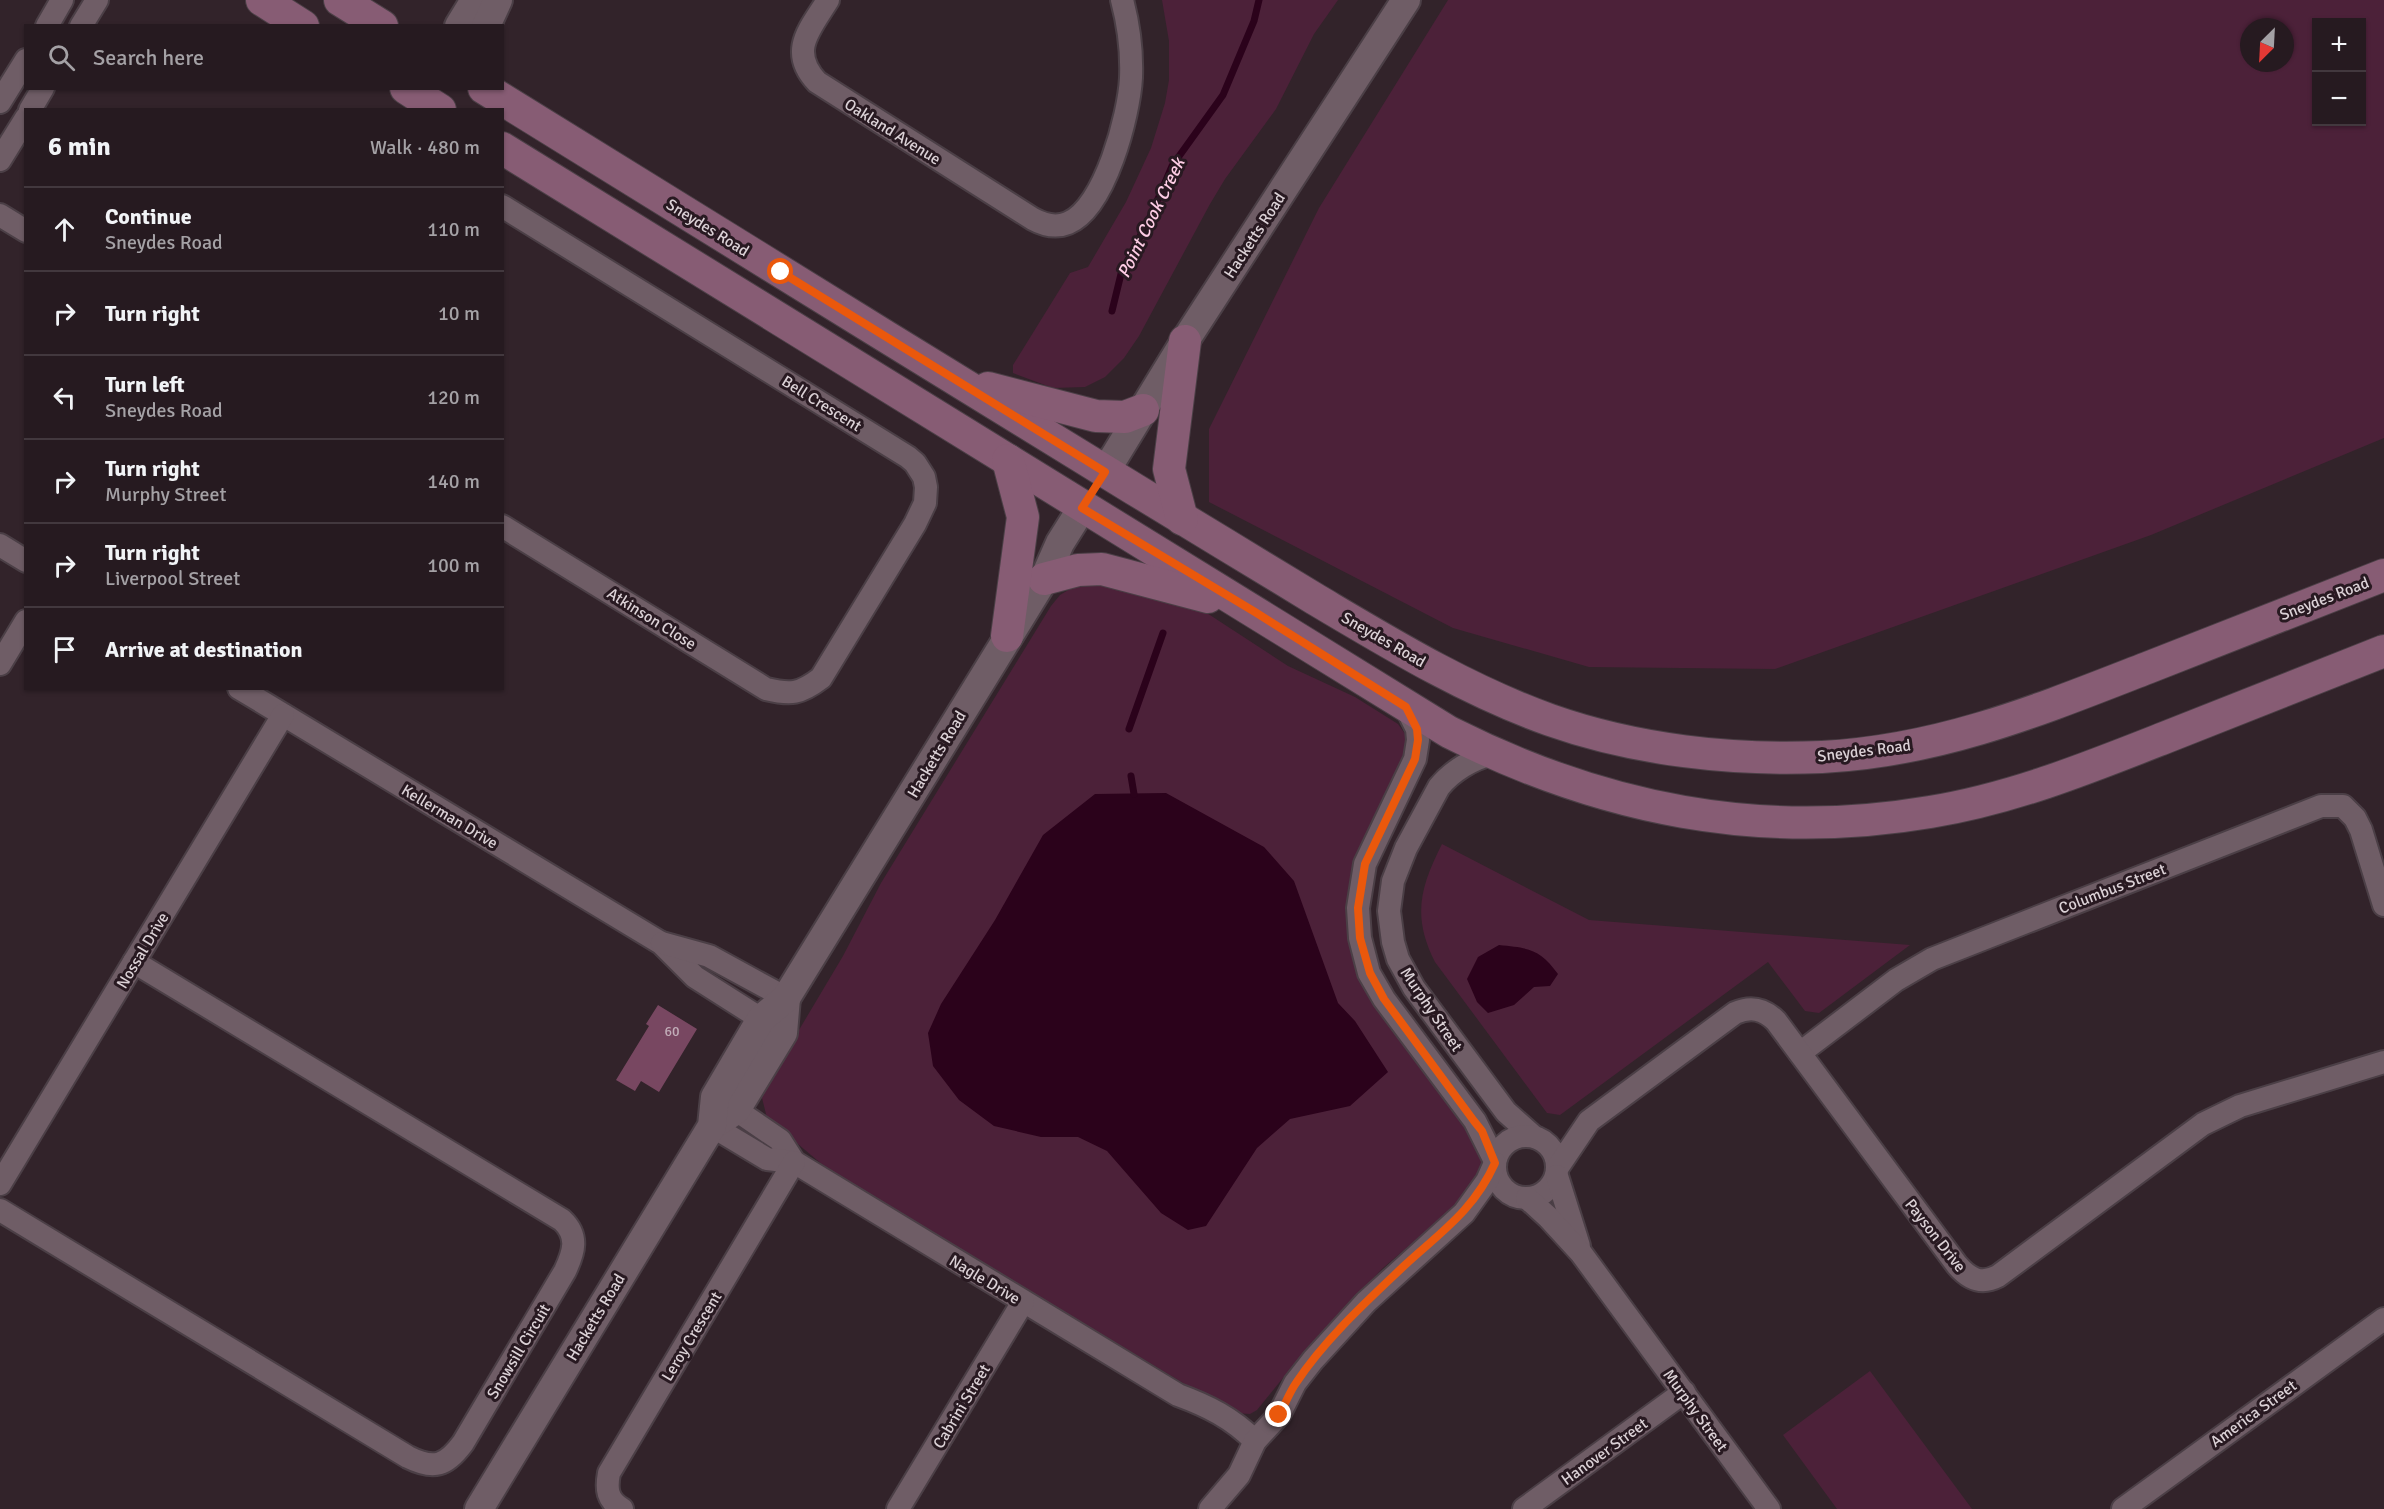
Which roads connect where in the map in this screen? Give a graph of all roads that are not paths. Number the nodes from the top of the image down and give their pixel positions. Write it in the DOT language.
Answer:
graph roads {
  1 [pos="62,0"];
  2 [pos="97,0"];
  3 [pos="262,0"];
  4 [pos="340,0"];
  5 [pos="475,0"];
  6 [pos="498,0"];
  7 [pos="828,0"];
  8 [pos="1122,0"];
  9 [pos="1406,0"];
  10 [pos="48,24"];
  11 [pos="82,24"];
  12 [pos="300,24"];
  13 [pos="379,24"];
  14 [pos="460,24"];
  15 [pos="487,24"];
  16 [pos="24,63"];
  17 [pos="42,90"];
  18 [pos="487,90"];
  19 [pos="0,102"];
  20 [pos="31,108"];
  21 [pos="24,121"];
  22 [pos="504,149"];
  23 [pos="0,160"];
  24 [pos="504,207"];
  25 [pos="0,215"];
  26 [pos="24,230"];
  27 [pos="1185,342"];
  28 [pos="952,378"];
  29 [pos="1143,410"];
  30 [pos="1008,460"];
  31 [pos="1105,472"];
  32 [pos="1082,508"];
  33 [pos="1182,519"];
  34 [pos="504,527"];
  35 [pos="0,545"];
  36 [pos="24,560"];
  37 [pos="2384,574"];
  38 [pos="1044,579"];
  39 [pos="1255,612"];
  40 [pos="24,624"];
  41 [pos="1007,636"];
  42 [pos="2384,651"];
  43 [pos="0,664"];
  44 [pos="807,689"];
  45 [pos="242,690"];
  46 [pos="1406,707"];
  47 [pos="283,715"];
  48 [pos="1492,754"];
  49 [pos="2379,874"];
  50 [pos="2384,905"];
  51 [pos="661,943"];
  52 [pos="134,962"];
  53 [pos="786,998"];
  54 [pos="772,1026"];
  55 [pos="1800,1053"];
  56 [pos="2384,1062"];
  57 [pos="725,1104"];
  58 [pos="1590,1121"];
  59 [pos="712,1126"];
  60 [pos="1538,1138"];
  61 [pos="794,1162"];
  62 [pos="1495,1162"];
  63 [pos="1557,1172"];
  64 [pos="0,1184"];
  65 [pos="1522,1197"];
  66 [pos="0,1210"];
  67 [pos="1464,1213"];
  68 [pos="1581,1253"];
  69 [pos="1023,1302"];
  70 [pos="2384,1319"];
  71 [pos="1684,1392"];
  72 [pos="1247,1437"];
  73 [pos="1212,1507"];
  74 [pos="479,1509"];
  75 [pos="622,1509"];
  76 [pos="898,1509"];
  77 [pos="1524,1509"];
  78 [pos="1769,1509"];
  79 [pos="2123,1509"];
  1 -- 10 [label="street"];
  2 -- 11 [label="street"];
  3 -- 12 [label="main road"];
  4 -- 13 [label="main road"];
  5 -- 14 [label="street"];
  6 -- 15 [label="street"];
  7 -- 8 [label="street, Oakland Avenue"];
  9 -- 27 [label="street, Hacketts Road"];
  16 -- 19 [label="street"];
  17 -- 20 [label="street"];
  18 -- 28 [label="main road, Sneydes Road"];
  21 -- 23 [label="street"];
  22 -- 30 [label="main road"];
  24 -- 44 [label="street, Bell Crescent"];
  25 -- 26 [label="street"];
  27 -- 29 [label="street, Hacketts Road"];
  27 -- 33 [label="main road"];
  28 -- 29 [label="main road"];
  28 -- 31 [label="main road, Sneydes Road"];
  29 -- 31 [label="street, Hacketts Road"];
  30 -- 32 [label="main road"];
  30 -- 41 [label="main road"];
  31 -- 32 [label="main road"];
  31 -- 33 [label="main road, Sneydes Road"];
  32 -- 38 [label="street, Hacketts Road"];
  32 -- 39 [label="main road"];
  33 -- 37 [label="main road, Sneydes Road"];
  34 -- 44 [label="street, Atkinson Close"];
  35 -- 36 [label="street"];
  38 -- 39 [label="main road"];
  38 -- 41 [label="street, Hacketts Road"];
  39 -- 46 [label="main road"];
  40 -- 43 [label="street"];
  41 -- 53 [label="street, Hacketts Road"];
  42 -- 48 [label="main road"];
  45 -- 47 [label="street, Kellerman Drive"];
  46 -- 48 [label="main road"];
  46 -- 62 [label="street, Murphy Street"];
  47 -- 51 [label="street, Kellerman Drive"];
  47 -- 52 [label="street, Nossal Drive"];
  48 -- 60 [label="street, Murphy Street"];
  49 -- 50 [label="street, Columbus Street"];
  49 -- 55 [label="street, Columbus Street"];
  51 -- 53 [label="street, Kellerman Drive"];
  51 -- 54 [label="street, Kellerman Drive"];
  52 -- 64 [label="street, Nossal Drive"];
  52 -- 66 [label="street, Snowsill Circuit"];
  53 -- 54 [label="street, Hacketts Road"];
  54 -- 57 [label="street, Hacketts Road"];
  55 -- 56 [label="street, Payson Drive"];
  55 -- 58 [label="street, Payson Drive"];
  57 -- 59 [label="street, Hacketts Road"];
  57 -- 61 [label="street, Nagle Drive"];
  58 -- 60 [label="street, Payson Drive"];
  58 -- 63 [label="street, Payson Drive"];
  59 -- 61 [label="street, Nagle Drive"];
  59 -- 74 [label="street, Hacketts Road"];
  60 -- 62 [label="street"];
  60 -- 63 [label="street"];
  61 -- 69 [label="street, Nagle Drive"];
  61 -- 75 [label="street, Leroy Crescent"];
  62 -- 65 [label="street"];
  62 -- 67 [label="street"];
  63 -- 65 [label="street"];
  63 -- 68 [label="street, Murphy Street"];
  65 -- 67 [label="street"];
  65 -- 68 [label="street, Murphy Street"];
  67 -- 72 [label="street"];
  68 -- 71 [label="street, Murphy Street"];
  69 -- 72 [label="street, Nagle Drive"];
  69 -- 76 [label="street, Cabrini Street"];
  70 -- 79 [label="street, America Street"];
  71 -- 77 [label="street, Hanover Street"];
  71 -- 78 [label="street, Murphy Street"];
  72 -- 73 [label="street"];
}
